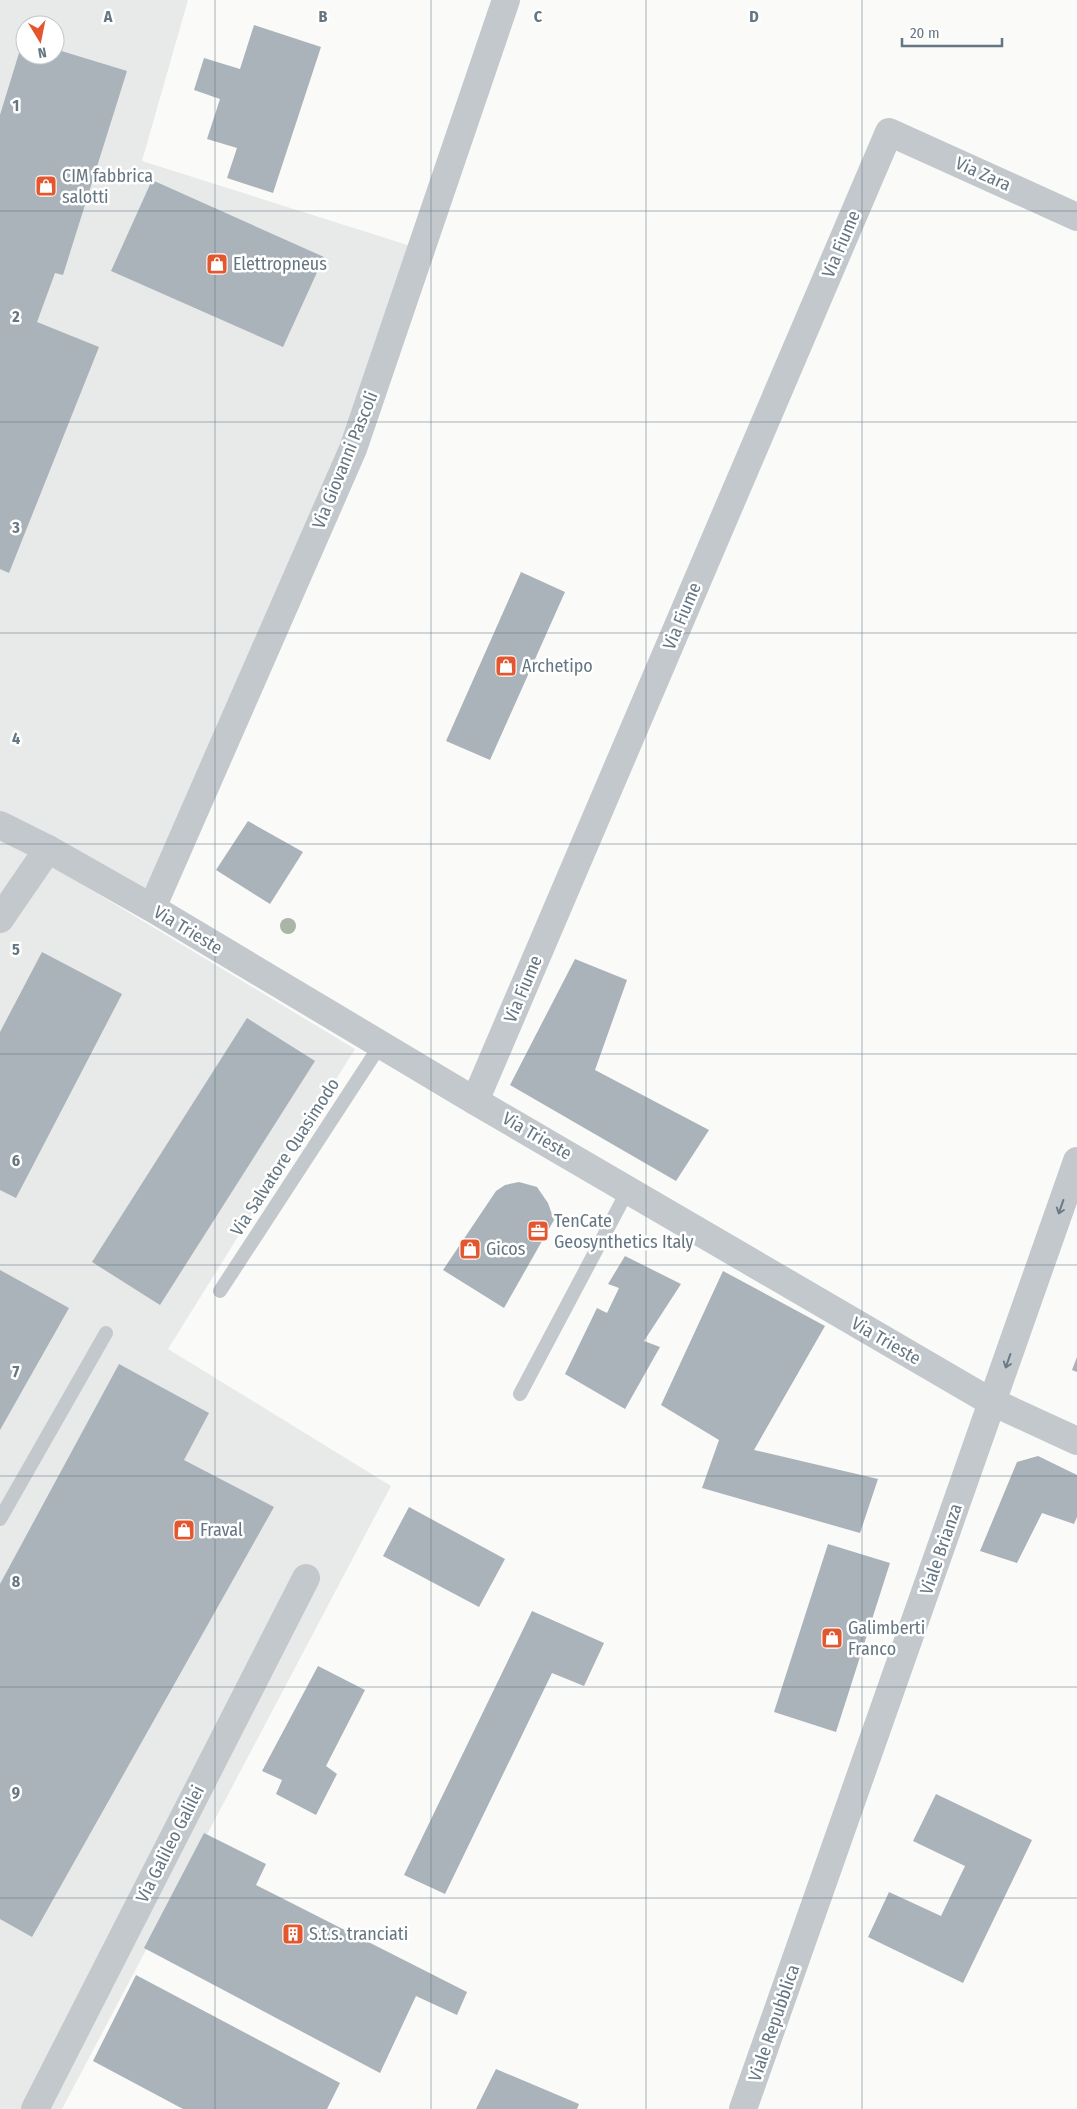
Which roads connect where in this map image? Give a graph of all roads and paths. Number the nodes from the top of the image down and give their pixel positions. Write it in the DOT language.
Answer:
graph roads {
  1 [pos="506,0"];
  2 [pos="889,132"];
  3 [pos="1077,217"];
  4 [pos="0,825"];
  5 [pos="48,849"];
  6 [pos="152,908"];
  7 [pos="0,919"];
  8 [pos="381,1044"];
  9 [pos="475,1100"];
  10 [pos="1077,1161"];
  11 [pos="628,1190"];
  12 [pos="220,1291"];
  13 [pos="106,1333"];
  14 [pos="520,1394"];
  15 [pos="993,1403"];
  16 [pos="1077,1440"];
  17 [pos="0,1518"];
  18 [pos="306,1578"];
  19 [pos="804,1936"];
  20 [pos="35,2109"];
  21 [pos="743,2109"];
  1 -- 6 [label="street, Via Giovanni Pascoli"];
  2 -- 3 [label="street, Via Zara"];
  2 -- 9 [label="street, Via Fiume"];
  4 -- 5 [label="street, Via Trieste"];
  5 -- 6 [label="street, Via Trieste"];
  5 -- 7 [label="street"];
  6 -- 8 [label="street, Via Trieste"];
  8 -- 9 [label="street, Via Trieste"];
  8 -- 12 [label="lane, Via Salvatore Quasimodo"];
  9 -- 11 [label="street, Via Trieste"];
  10 -- 15 [label="street, Viale Brianza, one-way"];
  11 -- 14 [label="lane"];
  11 -- 15 [label="street, Via Trieste"];
  13 -- 17 [label="lane"];
  15 -- 16 [label="street, Via Trieste"];
  15 -- 19 [label="street, Viale Brianza"];
  18 -- 20 [label="street, Via Galileo Galilei"];
  19 -- 21 [label="street, Viale Repubblica"];
}
